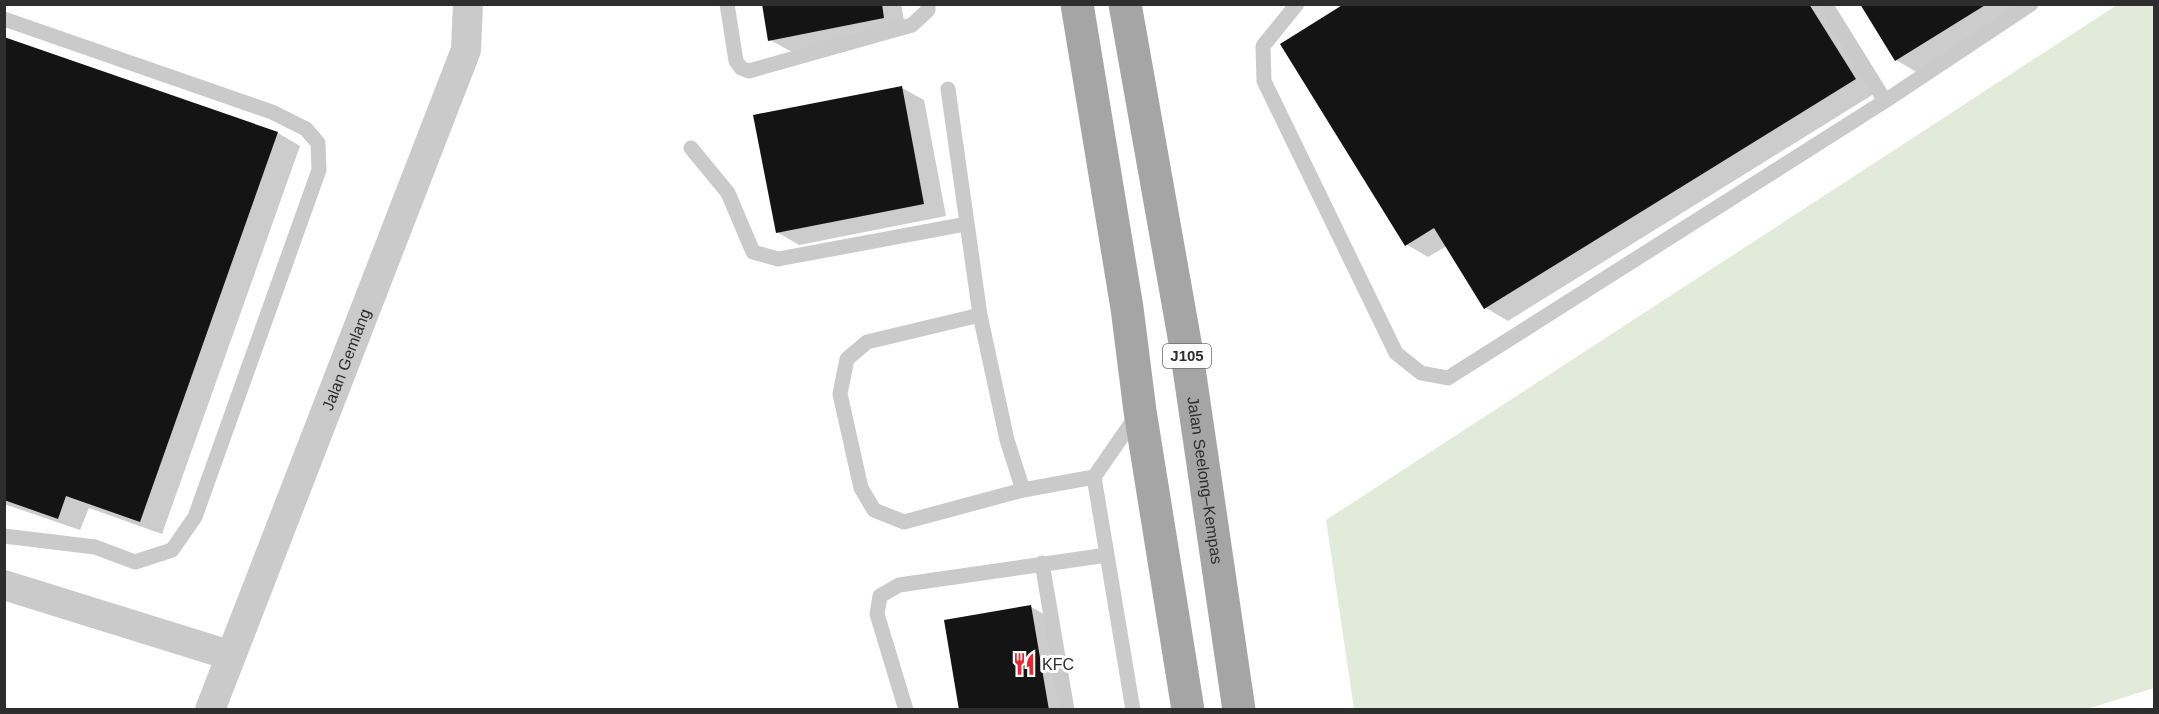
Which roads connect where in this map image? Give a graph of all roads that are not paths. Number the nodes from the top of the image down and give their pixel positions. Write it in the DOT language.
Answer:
graph roads {
  1 [pos="468,4"];
  2 [pos="726,4"];
  3 [pos="928,4"];
  4 [pos="1077,4"];
  5 [pos="1125,4"];
  6 [pos="1297,4"];
  7 [pos="1825,4"];
  8 [pos="2031,4"];
  9 [pos="4,19"];
  10 [pos="948,89"];
  11 [pos="1885,101"];
  12 [pos="691,148"];
  13 [pos="966,224"];
  14 [pos="980,315"];
  15 [pos="1140,411"];
  16 [pos="1094,477"];
  17 [pos="1023,490"];
  18 [pos="4,536"];
  19 [pos="1107,555"];
  20 [pos="1042,563"];
  21 [pos="4,585"];
  22 [pos="230,655"];
  23 [pos="210,710"];
  24 [pos="906,710"];
  25 [pos="1067,710"];
  26 [pos="1133,710"];
  27 [pos="1188,710"];
  28 [pos="1239,710"];
  1 -- 22 [label="street, Jalan Gemlang"];
  2 -- 3 [label="lane"];
  4 -- 15 [label="main road"];
  5 -- 28 [label="main road, Jalan Seelong–Kempas / J105"];
  6 -- 11 [label="lane"];
  7 -- 11 [label="lane"];
  8 -- 11 [label="lane"];
  9 -- 18 [label="lane"];
  10 -- 13 [label="lane"];
  12 -- 13 [label="lane"];
  13 -- 14 [label="lane"];
  14 -- 17 [label="lane"];
  14 -- 17 [label="lane"];
  15 -- 16 [label="lane"];
  15 -- 27 [label="main road"];
  16 -- 17 [label="lane"];
  16 -- 19 [label="lane"];
  19 -- 20 [label="lane"];
  19 -- 26 [label="lane"];
  20 -- 24 [label="lane"];
  20 -- 25 [label="lane"];
  21 -- 22 [label="street"];
  22 -- 23 [label="street, Jalan Gemlang"];
}
